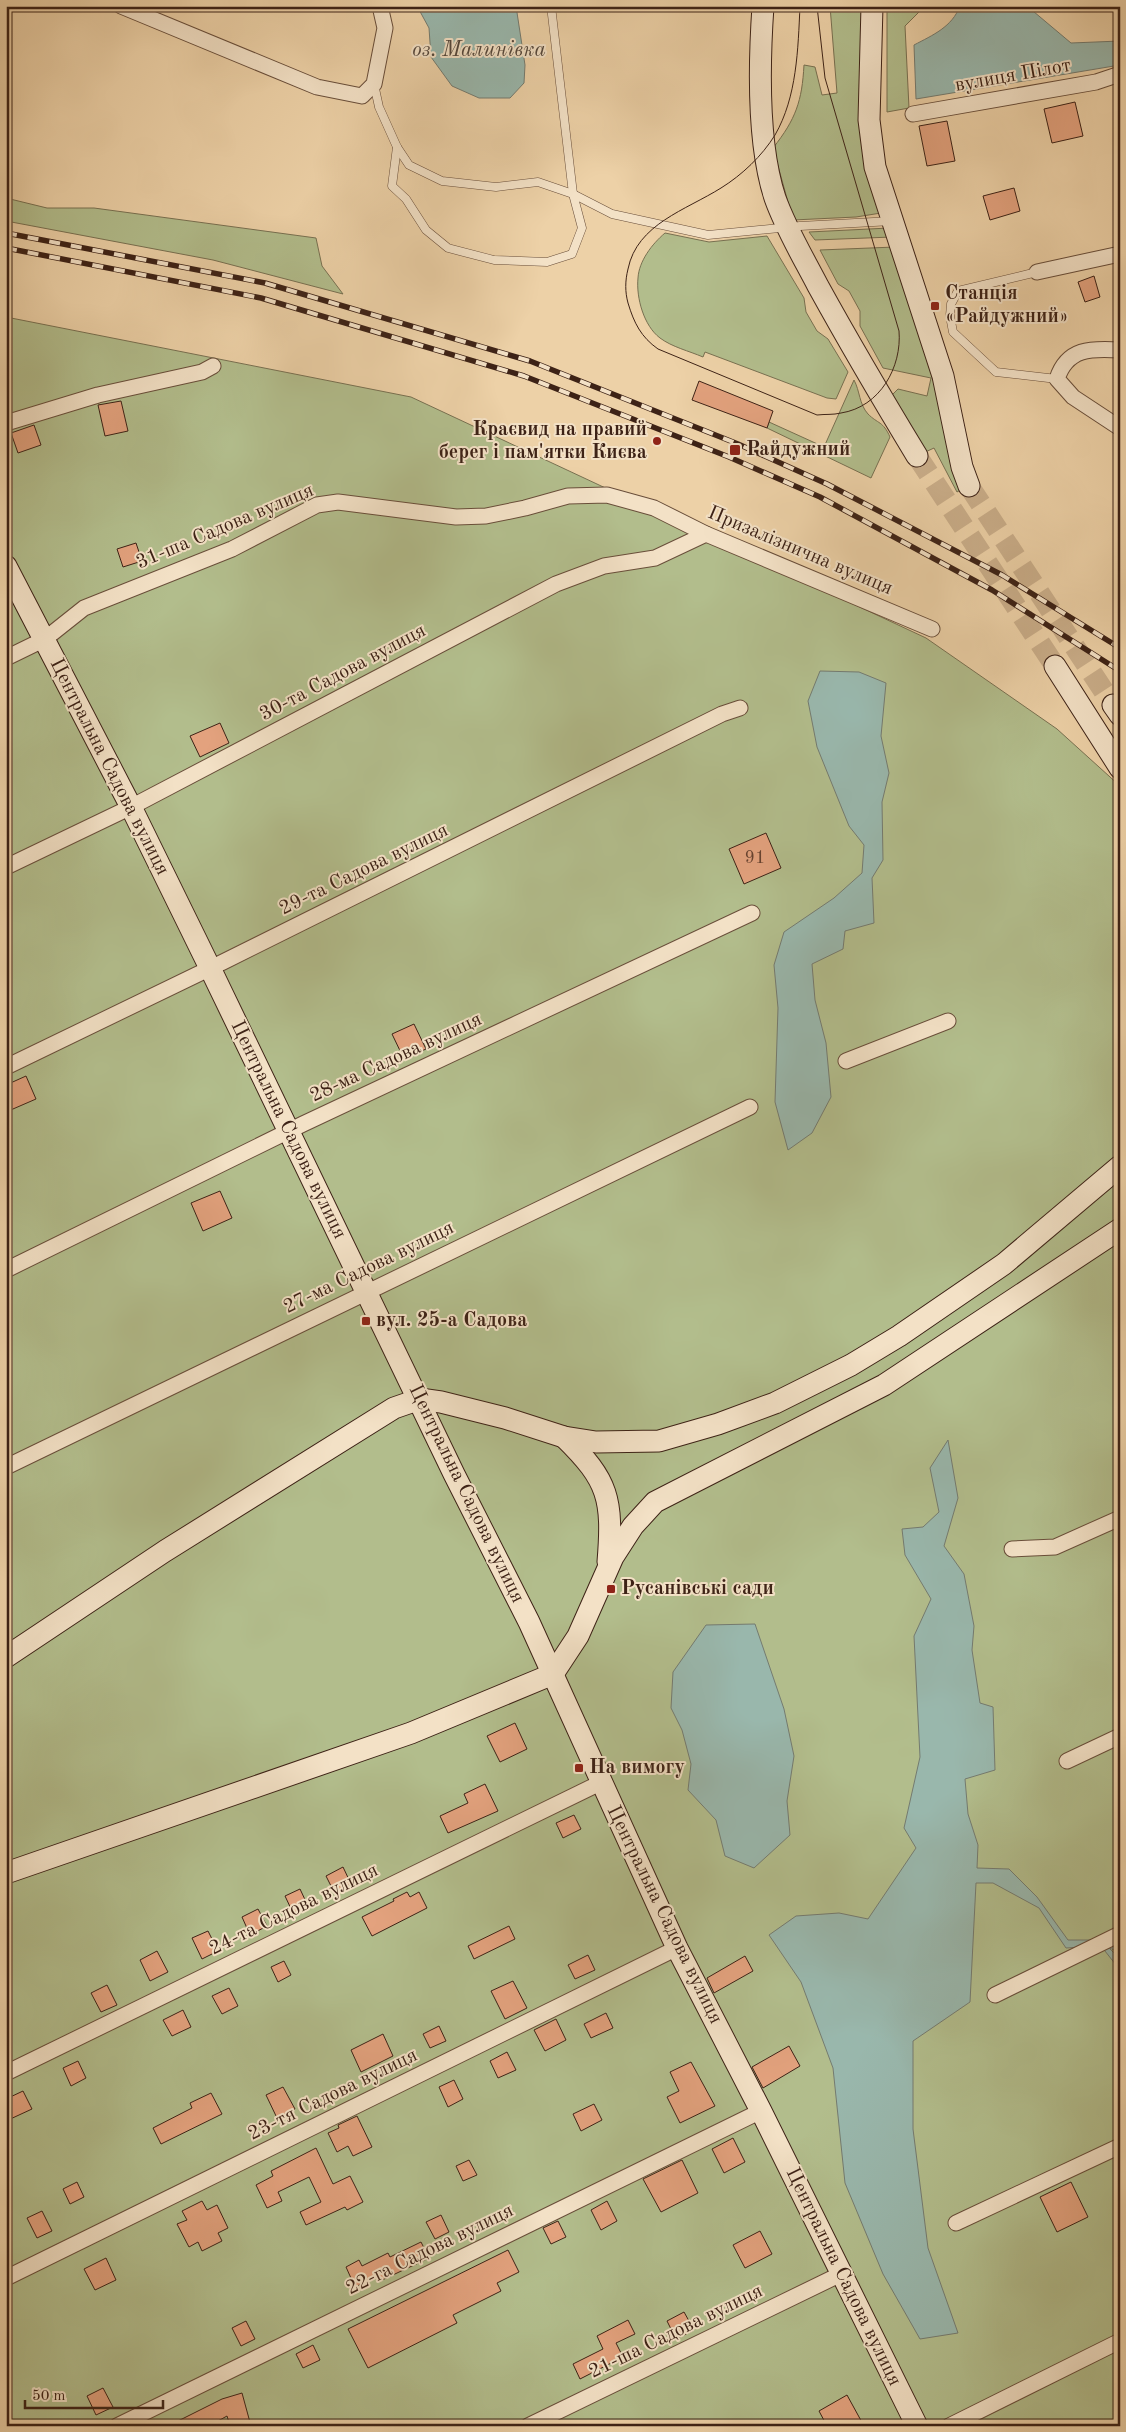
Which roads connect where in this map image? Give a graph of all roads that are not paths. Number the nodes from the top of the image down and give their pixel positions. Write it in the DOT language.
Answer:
graph roads {
  1 [pos="121,6"];
  2 [pos="380,6"];
  3 [pos="551,6"];
  4 [pos="763,6"];
  5 [pos="872,6"];
  6 [pos="1120,74"];
  7 [pos="374,84"];
  8 [pos="913,114"];
  9 [pos="397,147"];
  10 [pos="573,194"];
  11 [pos="893,221"];
  12 [pos="787,228"];
  13 [pos="1120,254"];
  14 [pos="1038,272"];
  15 [pos="1120,350"];
  16 [pos="214,366"];
  17 [pos="1057,379"];
  18 [pos="6,423"];
  19 [pos="1120,428"];
  20 [pos="917,456"];
  21 [pos="970,486"];
  22 [pos="654,508"];
  23 [pos="706,534"];
  24 [pos="6,566"];
  25 [pos="932,629"];
  26 [pos="45,639"];
  27 [pos="6,658"];
  28 [pos="1055,666"];
  29 [pos="740,708"];
  30 [pos="1120,768"];
  31 [pos="131,807"];
  32 [pos="6,867"];
  33 [pos="752,913"];
  34 [pos="210,968"];
  35 [pos="948,1020"];
  36 [pos="846,1061"];
  37 [pos="6,1067"];
  38 [pos="750,1107"];
  39 [pos="289,1131"];
  40 [pos="1120,1166"];
  41 [pos="1120,1229"];
  42 [pos="6,1270"];
  43 [pos="366,1291"];
  44 [pos="420,1399"];
  45 [pos="564,1437"];
  46 [pos="6,1467"];
  47 [pos="1120,1518"];
  48 [pos="1012,1549"];
  49 [pos="607,1570"];
  50 [pos="6,1657"];
  51 [pos="553,1674"];
  52 [pos="1120,1736"];
  53 [pos="1067,1761"];
  54 [pos="600,1782"];
  55 [pos="6,1873"];
  56 [pos="1120,1934"];
  57 [pos="677,1948"];
  58 [pos="995,1994"];
  59 [pos="6,2073"];
  60 [pos="761,2111"];
  61 [pos="1120,2146"];
  62 [pos="956,2223"];
  63 [pos="841,2274"];
  64 [pos="6,2278"];
  65 [pos="1120,2341"];
  66 [pos="117,2426"];
  67 [pos="528,2426"];
  68 [pos="917,2426"];
  69 [pos="949,2426"];
  1 -- 7 [label="street"];
  2 -- 7 [label="street"];
  3 -- 10 [label="lane"];
  4 -- 12 [label="main road"];
  5 -- 11 [label="main road"];
  6 -- 8 [label="street, вулиця Пілот"];
  7 -- 9 [label="lane"];
  9 -- 10 [label="lane"];
  9 -- 10 [label="lane"];
  10 -- 12 [label="lane"];
  11 -- 12 [label="lane"];
  11 -- 21 [label="main road"];
  12 -- 20 [label="main road"];
  13 -- 14 [label="street"];
  14 -- 17 [label="lane"];
  15 -- 17 [label="street"];
  16 -- 18 [label="street"];
  17 -- 19 [label="street"];
  22 -- 23 [label="street, Призалізнична вулиця"];
  22 -- 26 [label="street, 31-ша Садова вулиця"];
  23 -- 25 [label="street, Призалізнична вулиця"];
  23 -- 31 [label="street, 30-та Садова вулиця"];
  24 -- 26 [label="main road, Центральна Садова вулиця"];
  26 -- 27 [label="street, 31-ша Садова вулиця"];
  26 -- 31 [label="main road, Центральна Садова вулиця"];
  28 -- 30 [label="main road"];
  29 -- 34 [label="street, 29-та Садова вулиця"];
  31 -- 32 [label="street, 30-та Садова вулиця"];
  31 -- 34 [label="main road, Центральна Садова вулиця"];
  33 -- 39 [label="street, 28-ма Садова вулиця"];
  34 -- 37 [label="street, 29-та Садова вулиця"];
  34 -- 39 [label="main road, Центральна Садова вулиця"];
  35 -- 36 [label="street"];
  38 -- 43 [label="street, 27-ма Садова вулиця"];
  39 -- 42 [label="street, 28-ма Садова вулиця"];
  39 -- 43 [label="main road, Центральна Садова вулиця"];
  40 -- 45 [label="main road"];
  41 -- 49 [label="main road"];
  43 -- 44 [label="main road, Центральна Садова вулиця"];
  43 -- 46 [label="street, 27-ма Садова вулиця"];
  44 -- 45 [label="main road"];
  44 -- 50 [label="main road"];
  44 -- 51 [label="main road, Центральна Садова вулиця"];
  45 -- 49 [label="main road"];
  47 -- 48 [label="street"];
  49 -- 51 [label="main road"];
  51 -- 54 [label="main road, Центральна Садова вулиця"];
  51 -- 55 [label="main road"];
  52 -- 53 [label="street"];
  54 -- 57 [label="main road, Центральна Садова вулиця"];
  54 -- 59 [label="street, 24-та Садова вулиця"];
  56 -- 58 [label="street"];
  57 -- 60 [label="main road, Центральна Садова вулиця"];
  57 -- 64 [label="street, 23-тя Садова вулиця"];
  60 -- 63 [label="main road, Центральна Садова вулиця"];
  60 -- 66 [label="street, 22-га Садова вулиця"];
  61 -- 62 [label="street"];
  63 -- 67 [label="street, 21-ша Садова вулиця"];
  63 -- 68 [label="main road, Центральна Садова вулиця"];
  65 -- 69 [label="street"];
}
